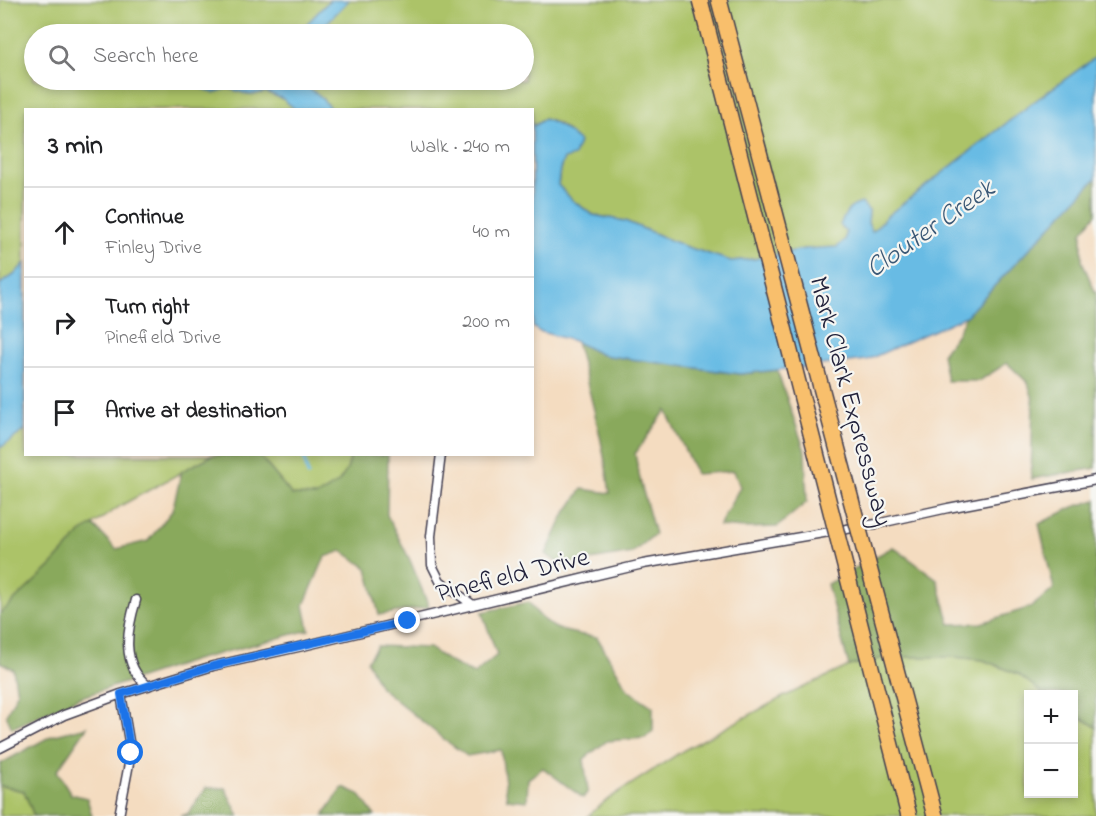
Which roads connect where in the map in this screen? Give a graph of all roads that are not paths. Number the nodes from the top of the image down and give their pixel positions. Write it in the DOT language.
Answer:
graph roads {
  1 [pos="700,0"];
  2 [pos="719,0"];
  3 [pos="441,456"];
  4 [pos="1096,480"];
  5 [pos="136,600"];
  6 [pos="473,605"];
  7 [pos="147,686"];
  8 [pos="121,694"];
  9 [pos="0,748"];
  10 [pos="119,816"];
  11 [pos="909,816"];
  12 [pos="937,816"];
  1 -- 11 [label="highway, Mark Clark Expressway, bridge"];
  2 -- 12 [label="highway, Mark Clark Expressway, bridge"];
  3 -- 6 [label="street"];
  4 -- 6 [label="street, Pinefield Drive"];
  5 -- 7 [label="street"];
  6 -- 7 [label="street, Pinefield Drive"];
  7 -- 8 [label="street, Pinefield Drive"];
  8 -- 9 [label="street, Pinefield Drive"];
  8 -- 10 [label="street"];
}
